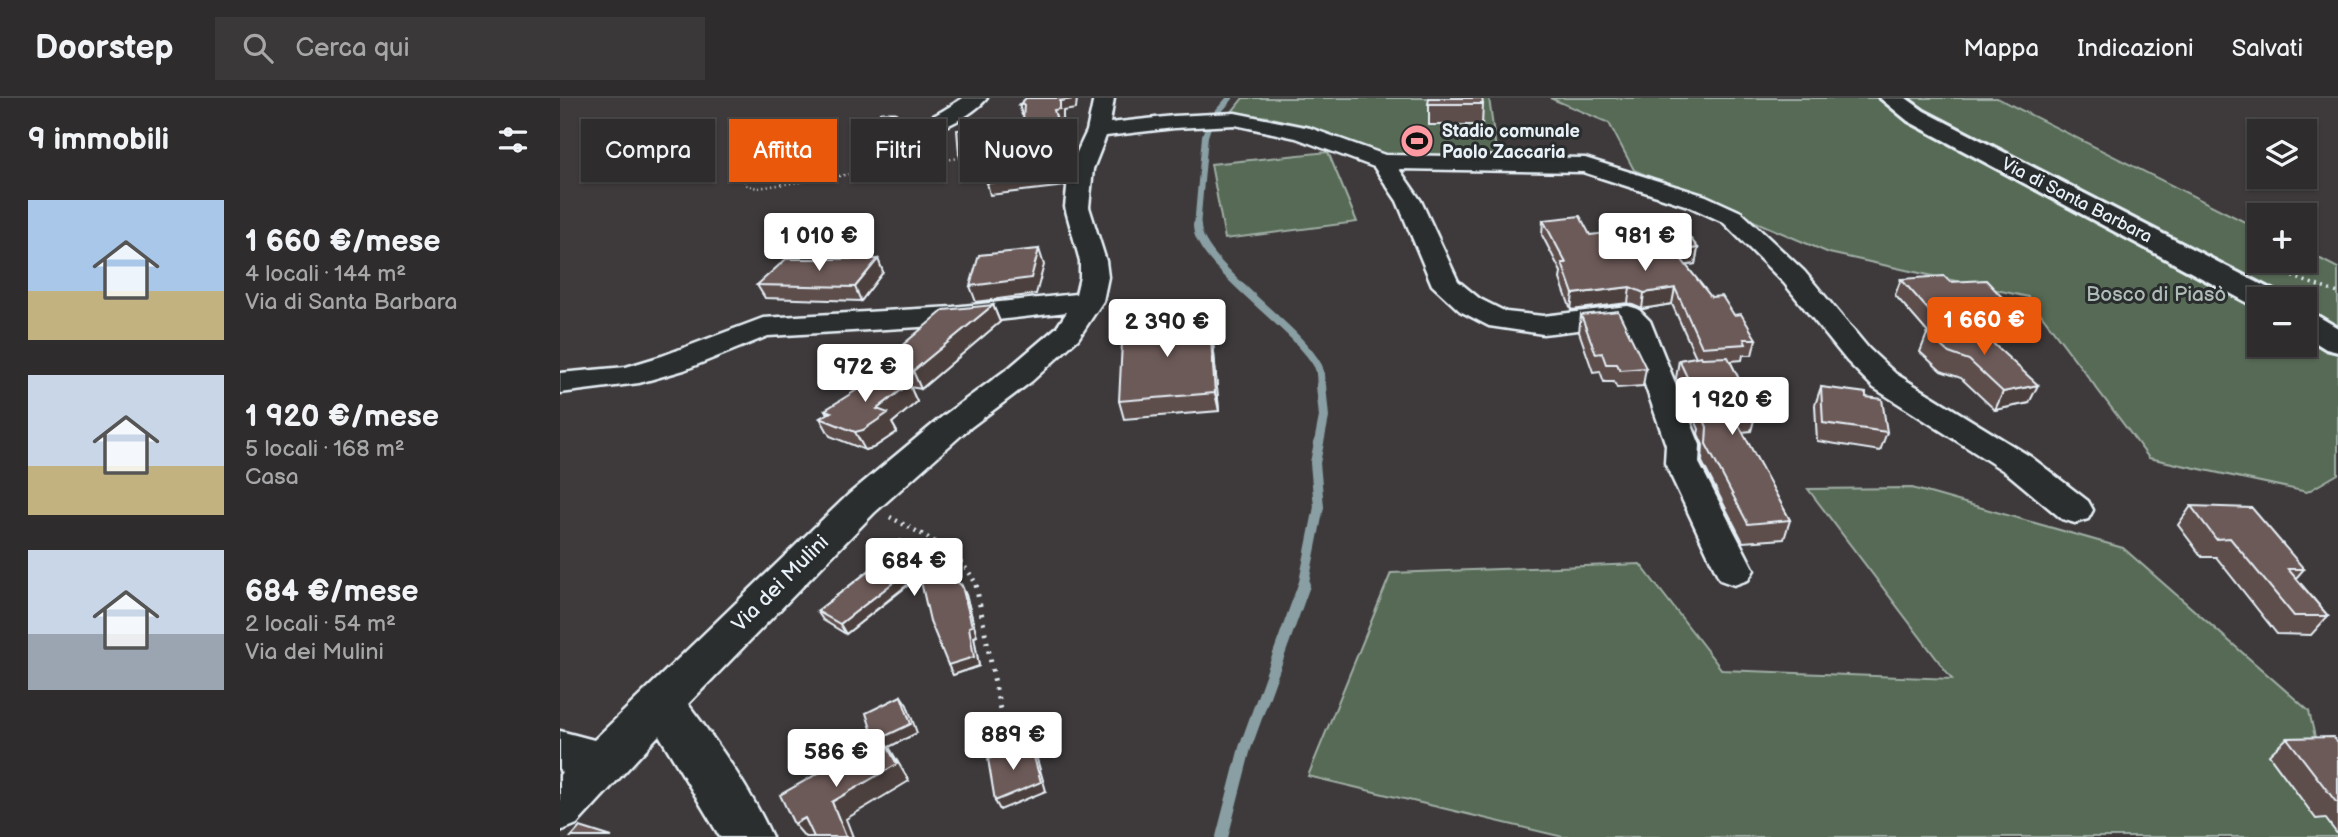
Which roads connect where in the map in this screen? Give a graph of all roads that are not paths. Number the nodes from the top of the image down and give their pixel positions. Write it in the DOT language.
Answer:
graph roads {
  1 [pos="977,98"];
  2 [pos="1891,98"];
  3 [pos="1101,115"];
  4 [pos="888,118"];
  5 [pos="1382,162"];
  6 [pos="2247,290"];
  7 [pos="1089,301"];
  8 [pos="2317,330"];
  9 [pos="2338,342"];
  10 [pos="560,383"];
  11 [pos="2075,510"];
  12 [pos="1734,570"];
  13 [pos="661,702"];
  14 [pos="560,751"];
  15 [pos="604,764"];
  16 [pos="560,807"];
  17 [pos="747,837"];
  1 -- 4 [label="street"];
  2 -- 6 [label="street, Via di Santa Barbara"];
  3 -- 5 [label="street, Via dei Mulini"];
  3 -- 7 [label="street, Via dei Mulini"];
  5 -- 11 [label="street, Via dei Mulini"];
  5 -- 12 [label="street"];
  7 -- 10 [label="street"];
  7 -- 13 [label="street, Via dei Mulini"];
  8 -- 9 [label="street"];
  13 -- 15 [label="street, Via dei Mulini"];
  13 -- 17 [label="street"];
  14 -- 15 [label="street"];
  15 -- 16 [label="street, Via dei Mulini"];
}
